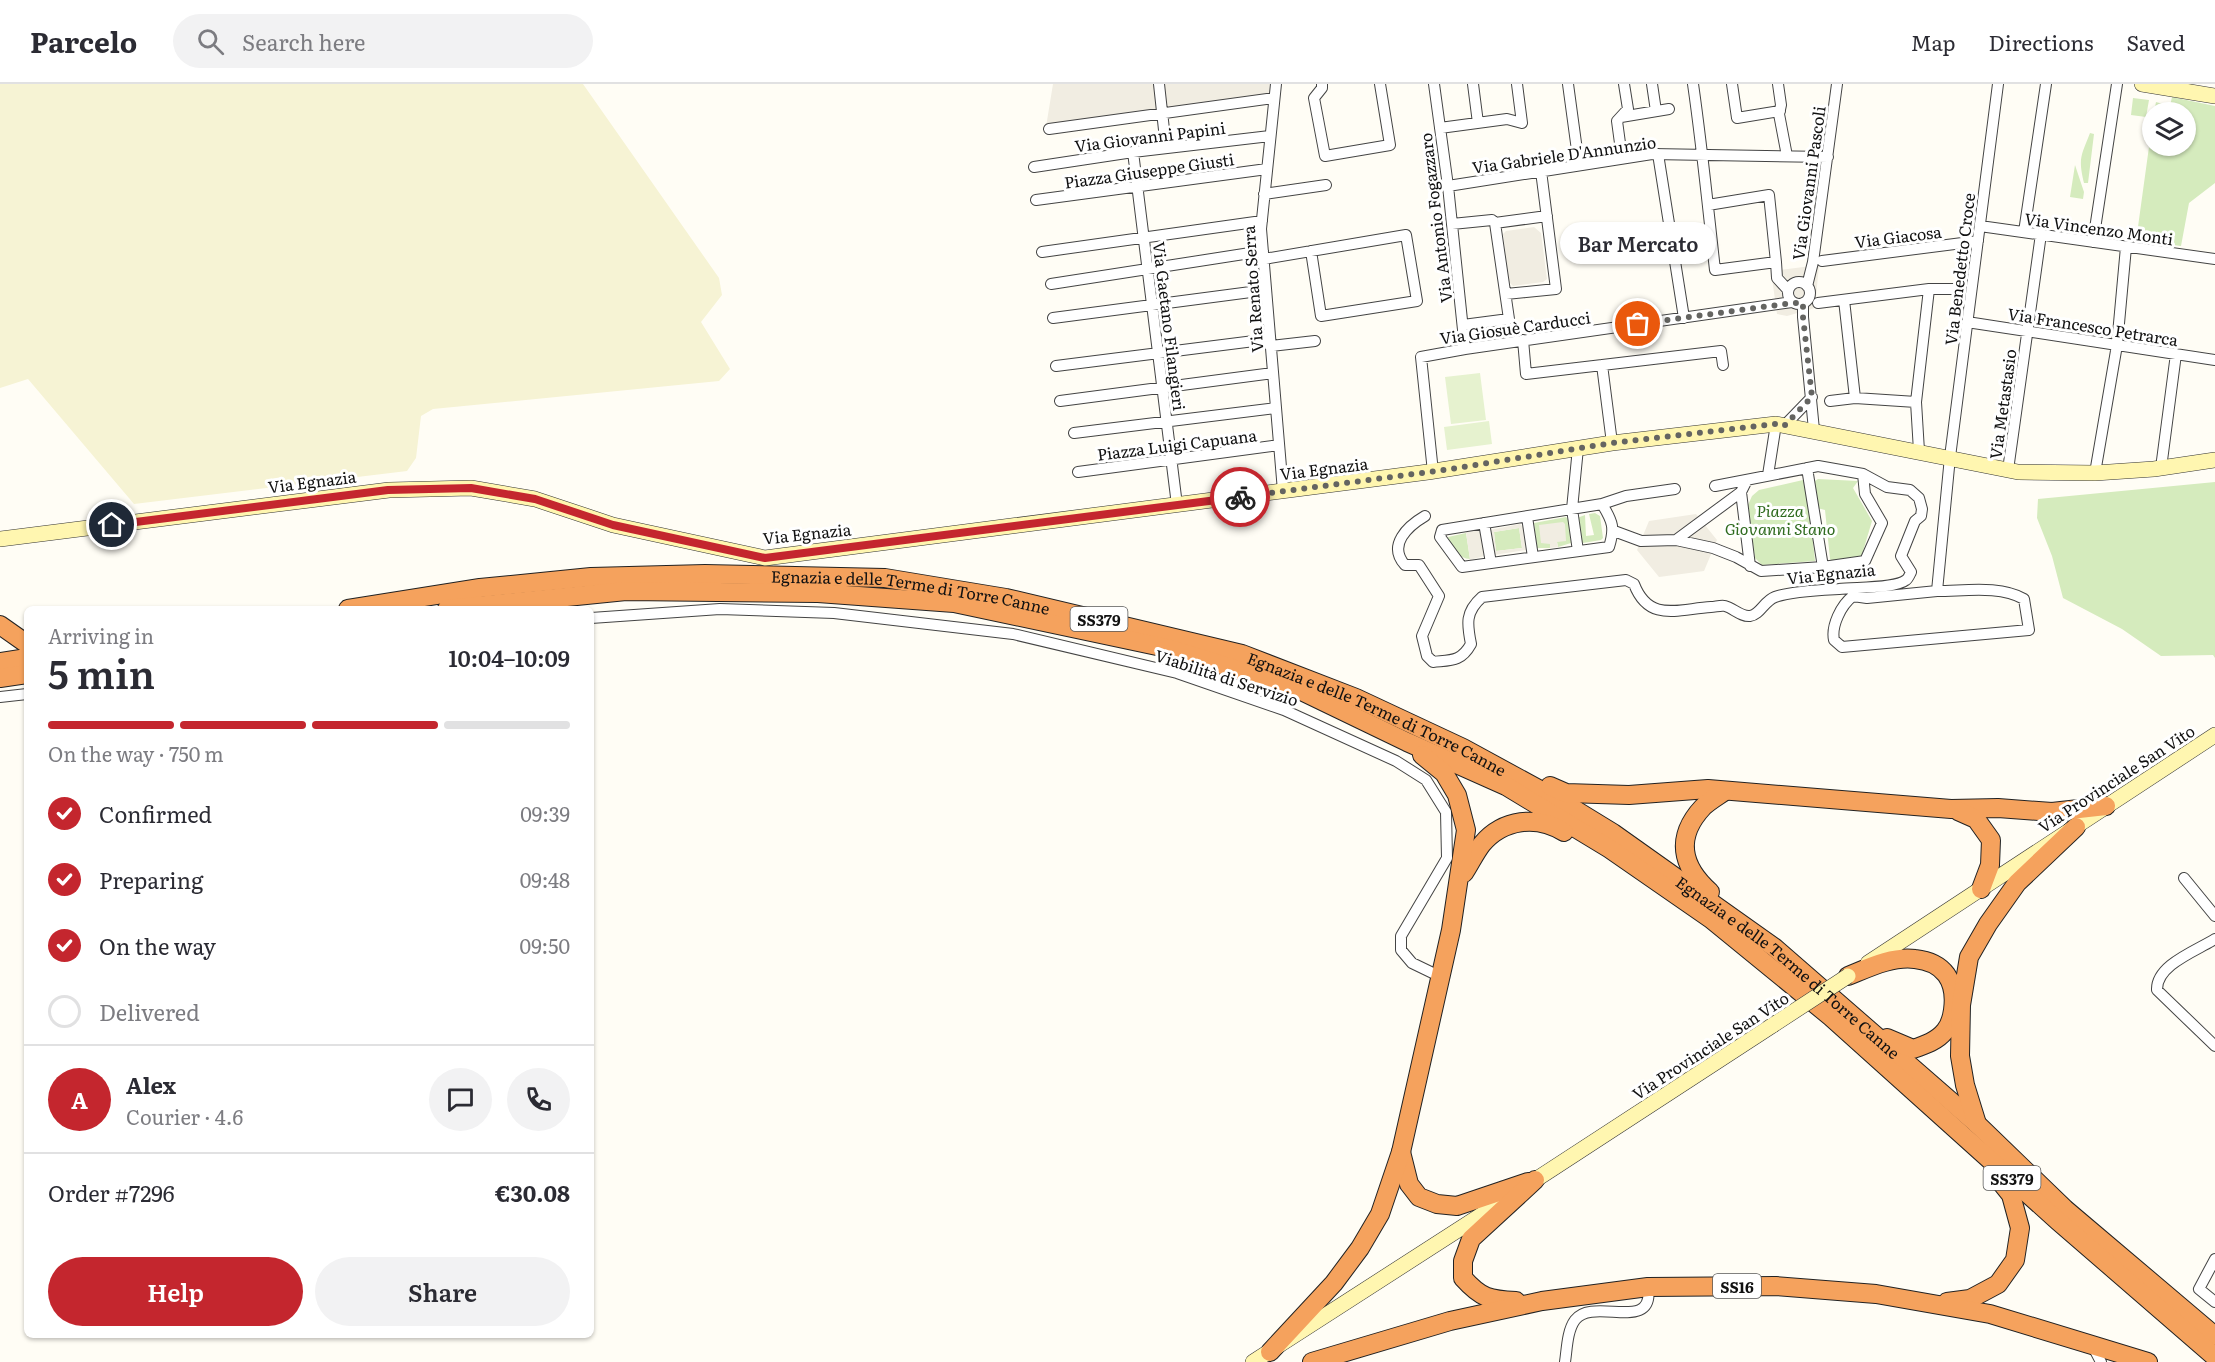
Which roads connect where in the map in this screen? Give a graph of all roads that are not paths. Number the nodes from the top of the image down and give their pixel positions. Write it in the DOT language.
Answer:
graph roads {
  1 [pos="1159,84"];
  2 [pos="1276,84"];
  3 [pos="1322,84"];
  4 [pos="1380,84"];
  5 [pos="1434,84"];
  6 [pos="1473,84"];
  7 [pos="1517,84"];
  8 [pos="1568,84"];
  9 [pos="1624,84"];
  10 [pos="1652,84"];
  11 [pos="1693,84"];
  12 [pos="1732,84"];
  13 [pos="1778,84"];
  14 [pos="1837,84"];
  15 [pos="1998,84"];
  16 [pos="2046,84"];
  17 [pos="2117,84"];
  18 [pos="2142,84"];
  19 [pos="2180,87"];
  20 [pos="2215,96"];
  21 [pos="1274,98"];
  22 [pos="1669,109"];
  23 [pos="1656,111"];
  24 [pos="1780,111"];
  25 [pos="1162,112"];
  26 [pos="1621,117"];
  27 [pos="1478,123"];
  28 [pos="1440,128"];
  29 [pos="1049,129"];
  30 [pos="1270,136"];
  31 [pos="1166,148"];
  32 [pos="1133,152"];
  33 [pos="1658,154"];
  34 [pos="1703,154"];
  35 [pos="1788,156"];
  36 [pos="1828,157"];
  37 [pos="1622,158"];
  38 [pos="1580,165"];
  39 [pos="1034,167"];
  40 [pos="1267,169"];
  41 [pos="1541,171"];
  42 [pos="1326,185"];
  43 [pos="1448,186"];
  44 [pos="1137,187"];
  45 [pos="1264,194"];
  46 [pos="1036,200"];
  47 [pos="1708,205"];
  48 [pos="1547,216"];
  49 [pos="1262,221"];
  50 [pos="1495,223"];
  51 [pos="1452,224"];
  52 [pos="1980,226"];
  53 [pos="2024,232"];
  54 [pos="2040,234"];
  55 [pos="1144,238"];
  56 [pos="1978,241"];
  57 [pos="2093,242"];
  58 [pos="2126,247"];
  59 [pos="1311,251"];
  60 [pos="1042,252"];
  61 [pos="1264,255"];
  62 [pos="2215,259"];
  63 [pos="1822,261"];
  64 [pos="1776,262"];
  65 [pos="1148,269"];
  66 [pos="1051,284"];
  67 [pos="1807,286"];
  68 [pos="1929,289"];
  69 [pos="1956,289"];
  70 [pos="1266,290"];
  71 [pos="1788,290"];
  72 [pos="1506,294"];
  73 [pos="1844,300"];
  74 [pos="1798,303"];
  75 [pos="1818,303"];
  76 [pos="1152,305"];
  77 [pos="1053,318"];
  78 [pos="1684,318"];
  79 [pos="1967,322"];
  80 [pos="1463,326"];
  81 [pos="2028,331"];
  82 [pos="1523,340"];
  83 [pos="1314,341"];
  84 [pos="1271,343"];
  85 [pos="2117,345"];
  86 [pos="1465,349"];
  87 [pos="1158,353"];
  88 [pos="2176,354"];
  89 [pos="2215,360"];
  90 [pos="1602,365"];
  91 [pos="1723,365"];
  92 [pos="1056,366"];
  93 [pos="1273,373"];
  94 [pos="1163,387"];
  95 [pos="1812,397"];
  96 [pos="1856,398"];
  97 [pos="1060,401"];
  98 [pos="1830,401"];
  99 [pos="1916,402"];
  100 [pos="1276,408"];
  101 [pos="1167,421"];
  102 [pos="1780,425"];
  103 [pos="1814,430"];
  104 [pos="1074,433"];
  105 [pos="1612,443"];
  106 [pos="1280,445"];
  107 [pos="1578,448"];
  108 [pos="1919,451"];
  109 [pos="1950,457"];
  110 [pos="1172,460"];
  111 [pos="2215,460"];
  112 [pos="1807,468"];
  113 [pos="2160,468"];
  114 [pos="2008,470"];
  115 [pos="1078,472"];
  116 [pos="1433,472"];
  117 [pos="2095,472"];
  118 [pos="1863,474"];
  119 [pos="1768,476"];
  120 [pos="1747,480"];
  121 [pos="1715,486"];
  122 [pos="1675,489"];
  123 [pos="1283,491"];
  124 [pos="1741,492"];
  125 [pos="1602,504"];
  126 [pos="1177,505"];
  127 [pos="1572,509"];
  128 [pos="1425,516"];
  129 [pos="1527,517"];
  130 [pos="1484,523"];
  131 [pos="1614,531"];
  132 [pos="1676,540"];
  133 [pos="3,542"];
  134 [pos="1578,551"];
  135 [pos="1533,557"];
  136 [pos="1491,562"];
  137 [pos="1750,566"];
  138 [pos="1823,567"];
  139 [pos="1937,591"];
  140 [pos="367,606"];
  141 [pos="477,606"];
  142 [pos="594,618"];
  143 [pos="0,625"];
  144 [pos="24,642"];
  145 [pos="24,658"];
  146 [pos="0,662"];
  147 [pos="24,674"];
  148 [pos="0,678"];
  149 [pos="24,694"];
  150 [pos="0,698"];
  151 [pos="2215,735"];
  152 [pos="1407,742"];
  153 [pos="1463,748"];
  154 [pos="1725,791"];
  155 [pos="2106,806"];
  156 [pos="1951,809"];
  157 [pos="2076,827"];
  158 [pos="2184,878"];
  159 [pos="1460,880"];
  160 [pos="1658,882"];
  161 [pos="1981,889"];
  162 [pos="2215,916"];
  163 [pos="2215,939"];
  164 [pos="1775,948"];
  165 [pos="1848,976"];
  166 [pos="1441,977"];
  167 [pos="1847,1010"];
  168 [pos="2215,1046"];
  169 [pos="1895,1074"];
  170 [pos="1977,1124"];
  171 [pos="1401,1152"];
  172 [pos="1535,1180"];
  173 [pos="2215,1258"];
  174 [pos="1998,1284"];
  175 [pos="1648,1287"];
  176 [pos="1542,1301"];
  177 [pos="2215,1302"];
  178 [pos="1932,1304"];
  179 [pos="2007,1319"];
  180 [pos="2215,1336"];
  181 [pos="2092,1344"];
  182 [pos="1270,1352"];
  183 [pos="2215,1358"];
  184 [pos="1253,1362"];
  185 [pos="1312,1362"];
  186 [pos="1564,1362"];
  187 [pos="2100,1362"];
  188 [pos="2148,1362"];
  1 -- 25 [label="street"];
  2 -- 21 [label="street, Via Renato Serra"];
  3 -- 4 [label="street"];
  5 -- 28 [label="street, Via Antonio Fogazzaro"];
  6 -- 27 [label="street"];
  7 -- 27 [label="street"];
  8 -- 38 [label="street"];
  9 -- 26 [label="street"];
  10 -- 23 [label="street"];
  11 -- 34 [label="street"];
  12 -- 24 [label="street"];
  13 -- 24 [label="street"];
  14 -- 36 [label="street, Via Giovanni Pascoli"];
  15 -- 52 [label="street, Via Benedetto Croce"];
  16 -- 53 [label="street"];
  17 -- 57 [label="street"];
  18 -- 19 [label="street"];
  19 -- 20 [label="street"];
  21 -- 25 [label="street"];
  21 -- 30 [label="street, Via Renato Serra"];
  22 -- 23 [label="street"];
  23 -- 26 [label="street"];
  24 -- 35 [label="street"];
  25 -- 29 [label="street"];
  25 -- 31 [label="street"];
  26 -- 37 [label="street"];
  27 -- 28 [label="street"];
  28 -- 43 [label="street, Via Antonio Fogazzaro"];
  30 -- 31 [label="street, Via Giovanni Papini"];
  30 -- 40 [label="street, Via Renato Serra"];
  31 -- 32 [label="street, Via Giovanni Papini"];
  32 -- 39 [label="street, Via Giovanni Papini"];
  32 -- 44 [label="street, Via Gaetano Filangieri"];
  33 -- 34 [label="street, Via Gabriele D'Annunzio"];
  33 -- 37 [label="street, Via Gabriele D'Annunzio"];
  33 -- 78 [label="street"];
  34 -- 35 [label="street, Via Gabriele D'Annunzio"];
  34 -- 47 [label="street"];
  35 -- 36 [label="street, Via Gabriele D'Annunzio"];
  36 -- 67 [label="street, Via Giovanni Pascoli"];
  37 -- 38 [label="street, Via Gabriele D'Annunzio"];
  38 -- 41 [label="street, Via Gabriele D'Annunzio"];
  40 -- 44 [label="street, Piazza Giuseppe Giusti"];
  40 -- 45 [label="street, Via Renato Serra"];
  41 -- 43 [label="street, Via Gabriele D'Annunzio"];
  41 -- 48 [label="street"];
  42 -- 45 [label="street"];
  43 -- 51 [label="street, Via Antonio Fogazzaro"];
  44 -- 46 [label="street, Piazza Giuseppe Giusti"];
  44 -- 55 [label="street, Via Gaetano Filangieri"];
  45 -- 49 [label="street, Via Renato Serra"];
  47 -- 64 [label="street"];
  47 -- 64 [label="street"];
  48 -- 50 [label="street"];
  48 -- 72 [label="street"];
  49 -- 55 [label="street"];
  49 -- 61 [label="street, Via Renato Serra"];
  50 -- 51 [label="street"];
  50 -- 72 [label="street"];
  51 -- 80 [label="street, Via Antonio Fogazzaro"];
  52 -- 53 [label="street, Via Vincenzo Monti"];
  52 -- 56 [label="street, Via Benedetto Croce"];
  53 -- 54 [label="street, Via Vincenzo Monti"];
  54 -- 57 [label="street, Via Vincenzo Monti"];
  54 -- 81 [label="street, Via Metastasio"];
  55 -- 60 [label="street"];
  55 -- 65 [label="street, Via Gaetano Filangieri"];
  56 -- 63 [label="street, Via Giacosa"];
  56 -- 79 [label="street, Via Benedetto Croce"];
  57 -- 58 [label="street, Via Vincenzo Monti"];
  58 -- 62 [label="street, Via Vincenzo Monti"];
  58 -- 85 [label="street"];
  59 -- 59 [label="street"];
  59 -- 61 [label="street"];
  61 -- 65 [label="street"];
  61 -- 70 [label="street, Via Renato Serra"];
  64 -- 71 [label="street"];
  65 -- 66 [label="street"];
  65 -- 76 [label="street, Via Gaetano Filangieri"];
  67 -- 71 [label="street"];
  67 -- 74 [label="street"];
  68 -- 69 [label="street"];
  68 -- 73 [label="street"];
  68 -- 99 [label="street"];
  70 -- 76 [label="street"];
  70 -- 84 [label="street, Via Renato Serra"];
  71 -- 74 [label="street"];
  72 -- 80 [label="street"];
  73 -- 75 [label="street"];
  73 -- 96 [label="street"];
  74 -- 78 [label="street, Via Giosuè Carducci"];
  74 -- 95 [label="street"];
  76 -- 77 [label="street"];
  76 -- 87 [label="street, Via Gaetano Filangieri"];
  78 -- 82 [label="street, Via Giosuè Carducci"];
  79 -- 81 [label="street, Via Francesco Petrarca"];
  79 -- 109 [label="street, Via Benedetto Croce"];
  80 -- 86 [label="street, Via Antonio Fogazzaro"];
  81 -- 85 [label="street, Via Francesco Petrarca"];
  81 -- 114 [label="street, Via Metastasio"];
  82 -- 86 [label="street, Via Giosuè Carducci"];
  82 -- 90 [label="street"];
  83 -- 84 [label="street"];
  84 -- 87 [label="street"];
  84 -- 93 [label="street, Via Renato Serra"];
  85 -- 88 [label="street, Via Francesco Petrarca"];
  85 -- 117 [label="street"];
  86 -- 116 [label="street, Via Giosuè Carducci"];
  87 -- 92 [label="street"];
  87 -- 94 [label="street, Via Gaetano Filangieri"];
  88 -- 89 [label="street, Via Francesco Petrarca"];
  88 -- 113 [label="street"];
  90 -- 91 [label="street"];
  90 -- 105 [label="street"];
  93 -- 94 [label="street"];
  93 -- 100 [label="street, Via Renato Serra"];
  94 -- 97 [label="street"];
  94 -- 101 [label="street, Via Gaetano Filangieri"];
  95 -- 102 [label="street"];
  95 -- 103 [label="street"];
  96 -- 98 [label="street"];
  96 -- 99 [label="street"];
  99 -- 108 [label="street"];
  100 -- 101 [label="street, Piazza Luigi Capuana"];
  100 -- 106 [label="street, Via Renato Serra"];
  101 -- 104 [label="street, Piazza Luigi Capuana"];
  101 -- 110 [label="street, Via Gaetano Filangieri"];
  102 -- 103 [label="street, Via Egnazia"];
  102 -- 105 [label="street, Via Egnazia"];
  102 -- 119 [label="street"];
  103 -- 108 [label="street, Via Egnazia"];
  105 -- 107 [label="street, Via Egnazia"];
  106 -- 110 [label="street, Piazza Luigi Capuana"];
  106 -- 123 [label="street, Via Renato Serra"];
  107 -- 116 [label="street, Via Egnazia"];
  107 -- 127 [label="street"];
  108 -- 109 [label="street, Via Egnazia"];
  109 -- 114 [label="street, Via Egnazia"];
  109 -- 139 [label="street, Via Benedetto Croce"];
  110 -- 115 [label="street, Piazza Luigi Capuana"];
  110 -- 126 [label="street, Via Gaetano Filangieri"];
  111 -- 113 [label="street, Via Egnazia"];
  112 -- 118 [label="street"];
  112 -- 119 [label="street"];
  112 -- 138 [label="street"];
  113 -- 117 [label="street, Via Egnazia"];
  114 -- 117 [label="street, Via Egnazia"];
  116 -- 123 [label="street, Via Egnazia"];
  118 -- 128 [label="street, Via Egnazia"];
  118 -- 138 [label="street"];
  119 -- 120 [label="street"];
  120 -- 121 [label="street"];
  120 -- 124 [label="street"];
  122 -- 125 [label="street"];
  123 -- 126 [label="street, Via Egnazia"];
  124 -- 132 [label="street"];
  124 -- 137 [label="street"];
  125 -- 127 [label="street"];
  125 -- 131 [label="street"];
  126 -- 133 [label="street, Via Egnazia"];
  127 -- 129 [label="street"];
  127 -- 134 [label="street"];
  129 -- 130 [label="street"];
  129 -- 135 [label="street"];
  130 -- 136 [label="street"];
  130 -- 136 [label="street"];
  131 -- 132 [label="street"];
  131 -- 134 [label="street"];
  132 -- 137 [label="street"];
  134 -- 135 [label="street"];
  135 -- 136 [label="street"];
  137 -- 138 [label="street"];
  139 -- 139 [label="street"];
  140 -- 153 [label="highway, Egnazia e delle Terme di Torre Canne / SS379"];
  141 -- 152 [label="highway, Egnazia e delle Terme di Torre Canne / SS379"];
  142 -- 166 [label="street, Viabilità di Servizio"];
  143 -- 144 [label="highway"];
  145 -- 146 [label="highway"];
  147 -- 148 [label="highway"];
  149 -- 150 [label="street"];
  151 -- 155 [label="street, Via Provinciale San Vito"];
  152 -- 159 [label="highway"];
  152 -- 160 [label="highway, Egnazia e delle Terme di Torre Canne / SS379"];
  153 -- 154 [label="highway"];
  153 -- 164 [label="highway, Egnazia e delle Terme di Torre Canne / SS379"];
  154 -- 156 [label="highway"];
  154 -- 164 [label="highway"];
  155 -- 156 [label="highway"];
  155 -- 157 [label="street, Via Provinciale San Vito"];
  156 -- 161 [label="highway"];
  157 -- 161 [label="street, Via Provinciale San Vito"];
  157 -- 170 [label="highway"];
  158 -- 162 [label="street"];
  159 -- 160 [label="highway"];
  159 -- 166 [label="highway"];
  160 -- 169 [label="highway, Egnazia e delle Terme di Torre Canne / SS379"];
  161 -- 165 [label="street, Via Provinciale San Vito"];
  163 -- 168 [label="street"];
  164 -- 167 [label="highway, Egnazia e delle Terme di Torre Canne"];
  165 -- 167 [label="highway"];
  165 -- 172 [label="street, Via Provinciale San Vito, bridge"];
  166 -- 171 [label="highway"];
  167 -- 170 [label="highway, Egnazia e delle Terme di Torre Canne"];
  169 -- 174 [label="highway"];
  169 -- 183 [label="highway, Egnazia e delle Terme di Torre Canne / SS379"];
  170 -- 180 [label="highway, Egnazia e delle Terme di Torre Canne"];
  171 -- 172 [label="highway"];
  171 -- 182 [label="highway"];
  172 -- 176 [label="highway"];
  172 -- 182 [label="street, Via Provinciale San Vito"];
  173 -- 177 [label="street"];
  174 -- 178 [label="highway"];
  174 -- 179 [label="highway"];
  175 -- 176 [label="highway, SS16"];
  175 -- 178 [label="highway, SS16"];
  175 -- 186 [label="street"];
  176 -- 185 [label="highway, SS16"];
  178 -- 179 [label="highway, SS16"];
  179 -- 181 [label="highway, SS16"];
  181 -- 187 [label="street"];
  181 -- 188 [label="highway, SS16"];
  182 -- 184 [label="street, Via Provinciale San Vito"];
}
